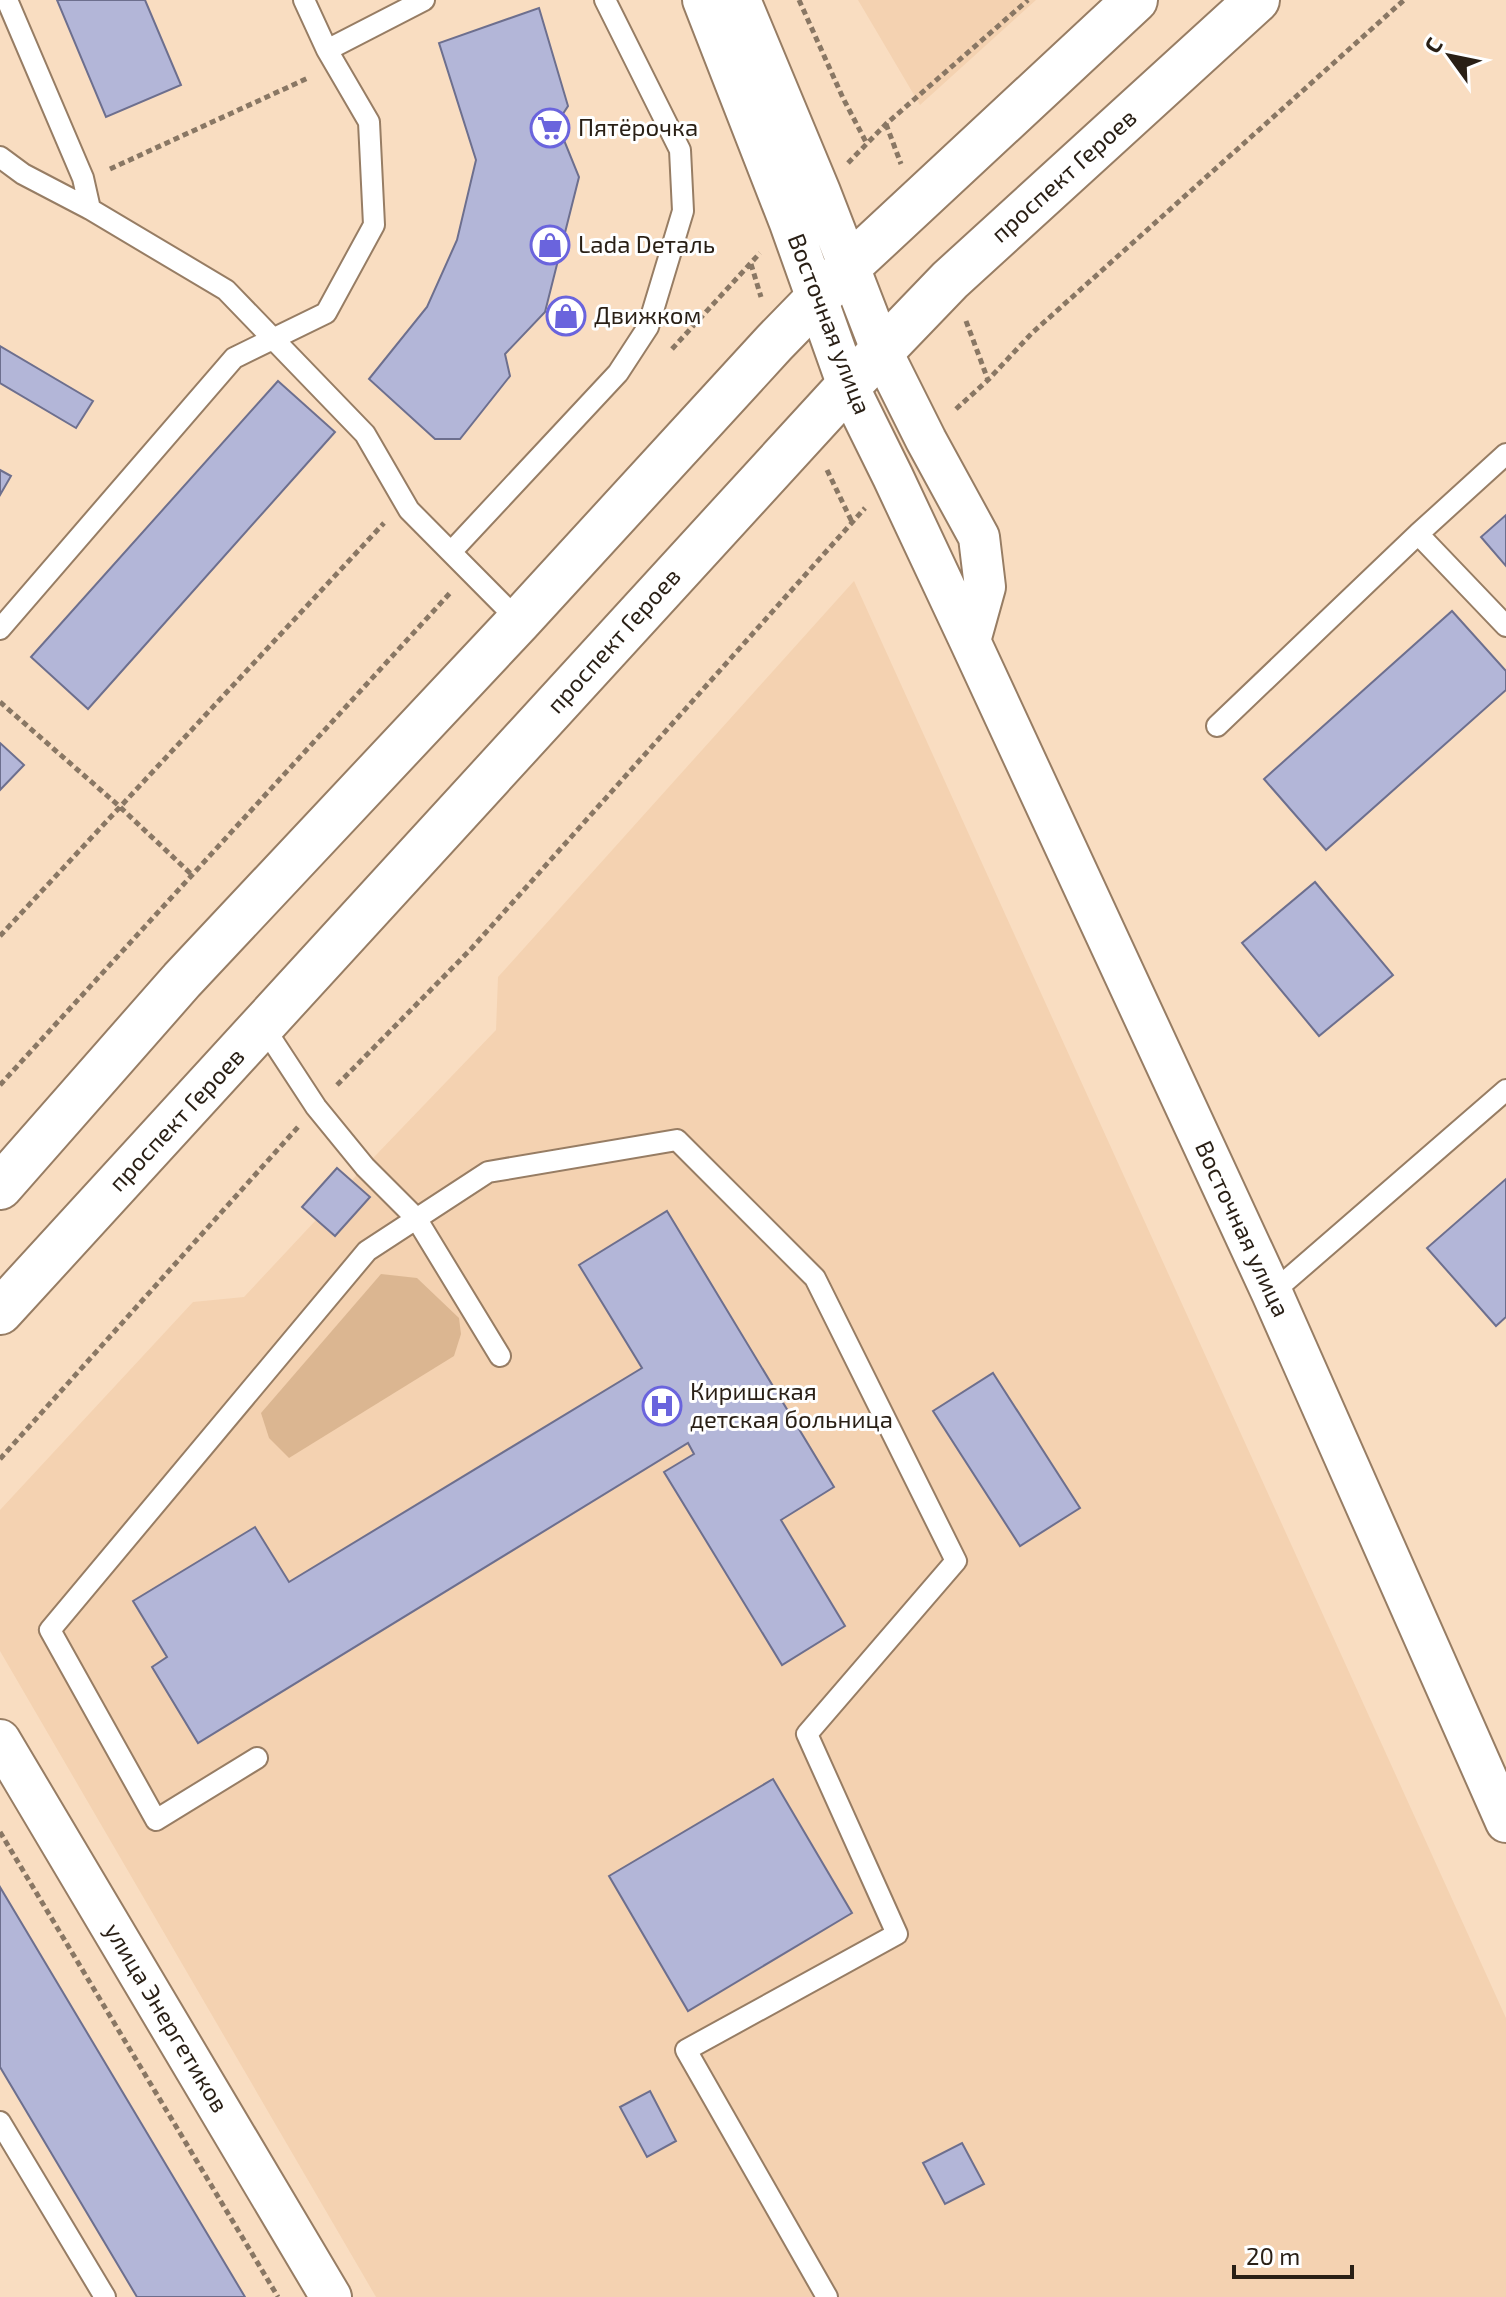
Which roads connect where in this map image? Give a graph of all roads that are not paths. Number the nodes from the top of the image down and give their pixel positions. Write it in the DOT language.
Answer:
graph roads {
  1 [pos="7,0"];
  2 [pos="304,0"];
  3 [pos="424,0"];
  4 [pos="605,0"];
  5 [pos="703,0"];
  6 [pos="740,0"];
  7 [pos="1135,0"];
  8 [pos="1257,0"];
  9 [pos="331,58"];
  10 [pos="0,157"];
  11 [pos="90,209"];
  12 [pos="849,266"];
  13 [pos="817,299"];
  14 [pos="273,338"];
  15 [pos="882,352"];
  16 [pos="848,386"];
  17 [pos="1506,454"];
  18 [pos="1418,534"];
  19 [pos="451,552"];
  20 [pos="519,621"];
  21 [pos="1506,626"];
  22 [pos="0,629"];
  23 [pos="970,641"];
  24 [pos="1217,726"];
  25 [pos="263,1026"];
  26 [pos="1506,1090"];
  27 [pos="0,1187"];
  28 [pos="416,1218"];
  29 [pos="1272,1293"];
  30 [pos="0,1312"];
  31 [pos="500,1356"];
  32 [pos="0,1740"];
  33 [pos="257,1758"];
  34 [pos="1506,1822"];
  35 [pos="0,2122"];
  36 [pos="105,2297"];
  37 [pos="331,2297"];
  38 [pos="827,2297"];
  1 -- 11 [label="lane"];
  2 -- 9 [label="lane"];
  3 -- 9 [label="lane"];
  4 -- 19 [label="lane"];
  5 -- 13 [label="street, Восточная улица"];
  6 -- 12 [label="street, Восточная улица"];
  7 -- 12 [label="main road"];
  8 -- 15 [label="main road, проспект Героев"];
  9 -- 14 [label="lane"];
  10 -- 11 [label="lane"];
  11 -- 14 [label="lane"];
  12 -- 13 [label="main road"];
  12 -- 15 [label="street, Восточная улица"];
  13 -- 16 [label="street, Восточная улица"];
  13 -- 20 [label="main road"];
  14 -- 19 [label="lane"];
  14 -- 22 [label="lane"];
  15 -- 16 [label="main road, проспект Героев"];
  15 -- 23 [label="street, Восточная улица"];
  16 -- 23 [label="street, Восточная улица"];
  16 -- 25 [label="main road, проспект Героев"];
  17 -- 18 [label="lane"];
  18 -- 21 [label="lane"];
  18 -- 24 [label="lane"];
  19 -- 20 [label="lane"];
  20 -- 27 [label="main road"];
  23 -- 29 [label="street, Восточная улица"];
  25 -- 28 [label="lane"];
  25 -- 30 [label="main road, проспект Героев"];
  26 -- 29 [label="lane"];
  28 -- 31 [label="lane"];
  28 -- 33 [label="lane"];
  28 -- 38 [label="lane"];
  29 -- 34 [label="street, Восточная улица"];
  32 -- 37 [label="street, улица Энергетиков"];
  35 -- 36 [label="lane"];
}
